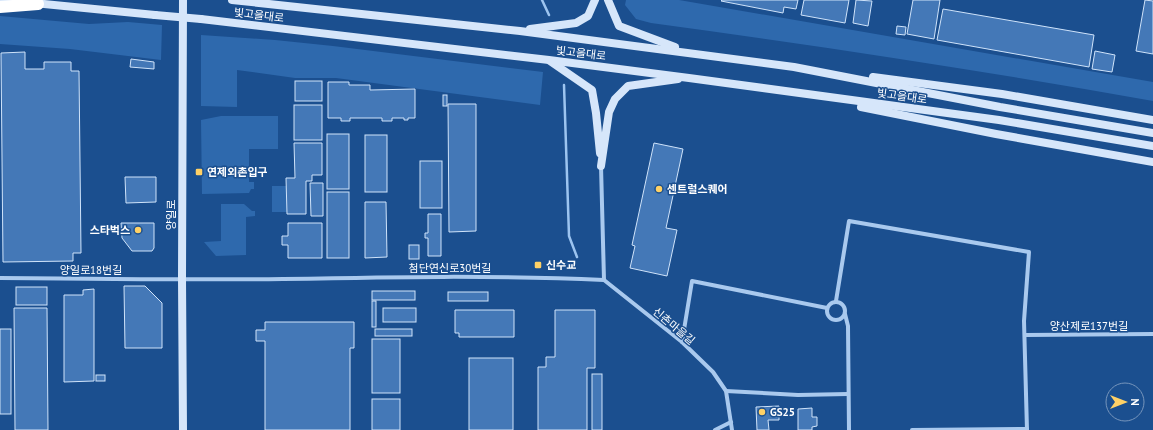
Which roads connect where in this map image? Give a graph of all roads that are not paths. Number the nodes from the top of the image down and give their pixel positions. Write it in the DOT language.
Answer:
graph roads {
  1 [pos="4,0"];
  2 [pos="183,0"];
  3 [pos="232,0"];
  4 [pos="595,0"];
  5 [pos="608,0"];
  6 [pos="38,4"];
  7 [pos="0,7"];
  8 [pos="520,31"];
  9 [pos="691,53"];
  10 [pos="549,60"];
  11 [pos="794,67"];
  12 [pos="689,78"];
  13 [pos="790,92"];
  14 [pos="1153,120"];
  15 [pos="1153,133"];
  16 [pos="1153,146"];
  17 [pos="1153,162"];
  18 [pos="601,166"];
  19 [pos="0,278"];
  20 [pos="182,278"];
  21 [pos="604,280"];
  22 [pos="836,301"];
  23 [pos="827,308"];
  24 [pos="845,314"];
  25 [pos="1153,334"];
  26 [pos="1024,335"];
  27 [pos="682,342"];
  28 [pos="726,391"];
  29 [pos="848,394"];
  30 [pos="731,422"];
  31 [pos="1027,429"];
  32 [pos="183,430"];
  33 [pos="715,430"];
  34 [pos="732,430"];
  35 [pos="850,430"];
  36 [pos="912,430"];
  1 -- 6 [label="main road, 빛고을대로"];
  2 -- 20 [label="main road, 양일로"];
  3 -- 8 [label="main road, 빛고을대로"];
  4 -- 8 [label="main road"];
  5 -- 9 [label="main road"];
  6 -- 7 [label="highway"];
  6 -- 10 [label="main road, 빛고을대로, bridge"];
  8 -- 9 [label="main road, 빛고을대로"];
  9 -- 11 [label="main road, 빛고을대로"];
  10 -- 12 [label="main road, 빛고을대로"];
  10 -- 18 [label="main road"];
  11 -- 14 [label="main road"];
  11 -- 15 [label="main road, 빛고을대로"];
  12 -- 13 [label="main road, 빛고을대로"];
  12 -- 18 [label="main road"];
  13 -- 16 [label="main road, 빛고을대로"];
  13 -- 17 [label="main road"];
  18 -- 21 [label="street"];
  19 -- 20 [label="street, 양일로18번길"];
  20 -- 21 [label="street, 첨단연신로30번길"];
  20 -- 32 [label="main road, 양일로"];
  21 -- 27 [label="street, 신촌마을길"];
  22 -- 23 [label="street"];
  22 -- 24 [label="street"];
  22 -- 26 [label="street"];
  23 -- 24 [label="street"];
  23 -- 27 [label="street"];
  24 -- 29 [label="street"];
  25 -- 26 [label="street, 양산제로137번길"];
  26 -- 31 [label="street"];
  27 -- 28 [label="street, 신촌마을길"];
  28 -- 29 [label="street"];
  28 -- 30 [label="street, 신촌마을길"];
  29 -- 35 [label="street"];
  30 -- 33 [label="street"];
  30 -- 34 [label="street, 신촌마을길"];
  31 -- 36 [label="street"];
}
